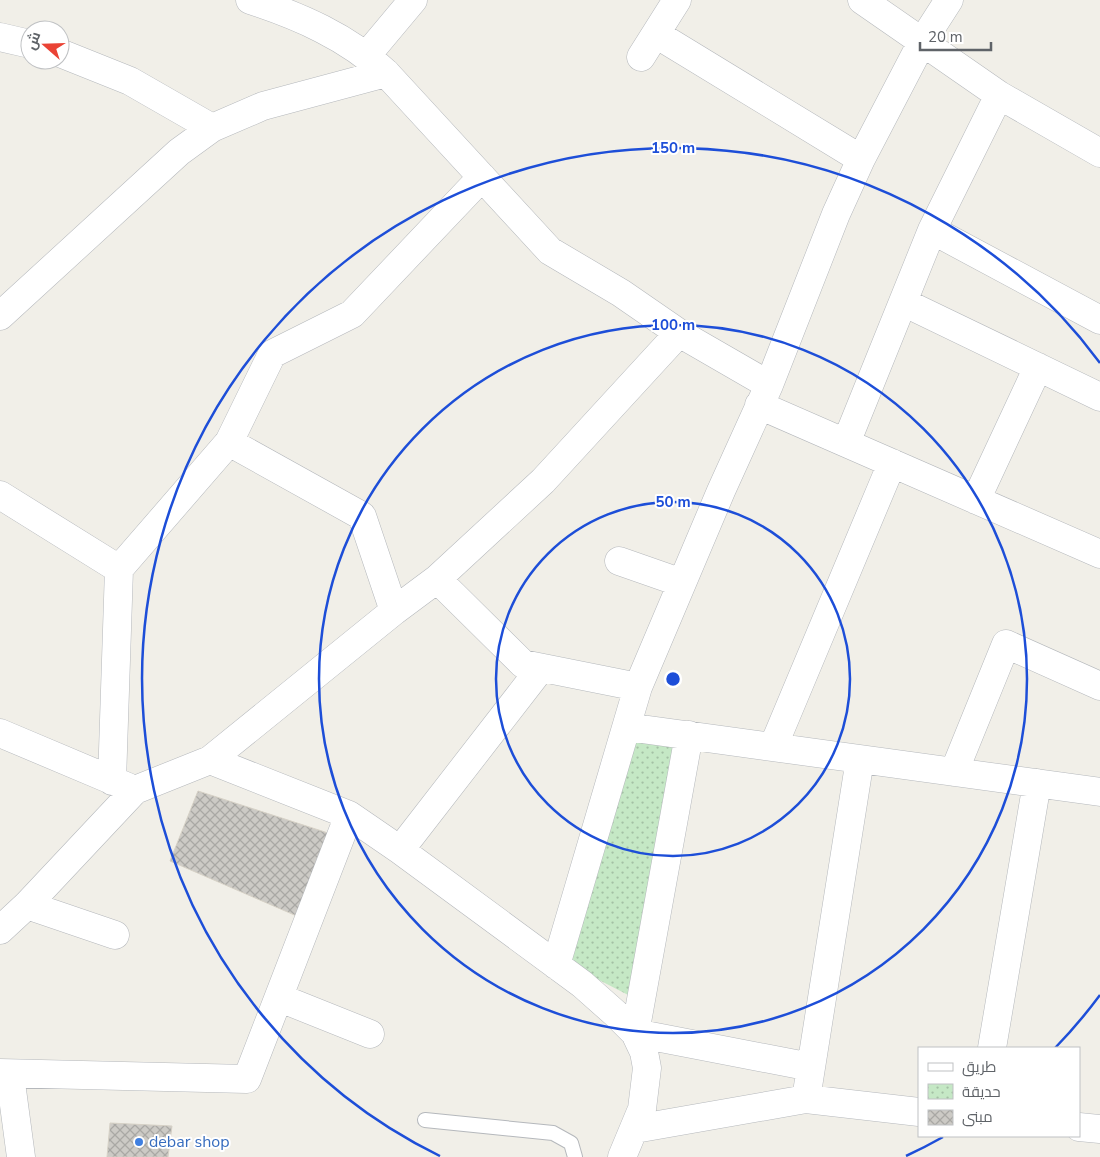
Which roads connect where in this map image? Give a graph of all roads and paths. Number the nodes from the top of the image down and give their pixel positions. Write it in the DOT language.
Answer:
graph roads {
  1 [pos="413,0"];
  2 [pos="677,0"];
  3 [pos="862,0"];
  4 [pos="949,0"];
  5 [pos="265,2"];
  6 [pos="656,34"];
  7 [pos="0,36"];
  8 [pos="20,41"];
  9 [pos="922,42"];
  10 [pos="70,57"];
  11 [pos="641,58"];
  12 [pos="376,64"];
  13 [pos="999,95"];
  14 [pos="212,128"];
  15 [pos="1100,153"];
  16 [pos="861,159"];
  17 [pos="482,177"];
  18 [pos="932,230"];
  19 [pos="903,302"];
  20 [pos="0,316"];
  21 [pos="1100,320"];
  22 [pos="679,333"];
  23 [pos="1038,367"];
  24 [pos="764,395"];
  25 [pos="1100,397"];
  26 [pos="229,442"];
  27 [pos="846,443"];
  28 [pos="892,462"];
  29 [pos="0,495"];
  30 [pos="976,500"];
  31 [pos="1100,554"];
  32 [pos="618,560"];
  33 [pos="119,568"];
  34 [pos="437,579"];
  35 [pos="682,583"];
  36 [pos="394,611"];
  37 [pos="540,668"];
  38 [pos="1100,686"];
  39 [pos="638,687"];
  40 [pos="627,727"];
  41 [pos="0,733"];
  42 [pos="690,735"];
  43 [pos="774,747"];
  44 [pos="860,758"];
  45 [pos="210,760"];
  46 [pos="954,772"];
  47 [pos="1037,783"];
  48 [pos="124,786"];
  49 [pos="1100,792"];
  50 [pos="349,815"];
  51 [pos="400,850"];
  52 [pos="27,905"];
  53 [pos="0,930"];
  54 [pos="115,935"];
  55 [pos="556,965"];
  56 [pos="280,998"];
  57 [pos="635,1033"];
  58 [pos="370,1034"];
  59 [pos="992,1047"];
  60 [pos="811,1066"];
  61 [pos="5,1074"];
  62 [pos="806,1099"];
  63 [pos="918,1112"];
  64 [pos="425,1120"];
  65 [pos="1080,1127"];
  66 [pos="635,1129"];
  67 [pos="1100,1129"];
  68 [pos="21,1157"];
  69 [pos="574,1157"];
  70 [pos="622,1157"];
  1 -- 12 [label="street"];
  2 -- 6 [label="street"];
  3 -- 9 [label="street"];
  4 -- 9 [label="street"];
  5 -- 12 [label="street"];
  6 -- 11 [label="street"];
  6 -- 16 [label="street"];
  7 -- 8 [label="street"];
  9 -- 13 [label="street"];
  9 -- 16 [label="street"];
  10 -- 14 [label="street"];
  12 -- 14 [label="street"];
  12 -- 17 [label="street"];
  13 -- 15 [label="street"];
  13 -- 18 [label="street"];
  14 -- 20 [label="street"];
  16 -- 24 [label="street"];
  17 -- 22 [label="street"];
  17 -- 26 [label="street"];
  18 -- 19 [label="street"];
  18 -- 21 [label="street"];
  19 -- 23 [label="street"];
  19 -- 27 [label="street"];
  22 -- 24 [label="street"];
  22 -- 34 [label="street"];
  23 -- 25 [label="street"];
  23 -- 30 [label="street"];
  24 -- 27 [label="street"];
  24 -- 35 [label="street"];
  26 -- 33 [label="street"];
  26 -- 36 [label="street"];
  27 -- 28 [label="street"];
  28 -- 30 [label="street"];
  28 -- 43 [label="street"];
  29 -- 33 [label="street"];
  30 -- 31 [label="street"];
  32 -- 35 [label="street"];
  33 -- 48 [label="street"];
  34 -- 36 [label="street"];
  34 -- 37 [label="street"];
  35 -- 39 [label="street"];
  36 -- 45 [label="street"];
  37 -- 39 [label="street"];
  37 -- 51 [label="street"];
  38 -- 46 [label="street"];
  39 -- 40 [label="street"];
  40 -- 42 [label="street"];
  40 -- 55 [label="street"];
  41 -- 48 [label="street"];
  42 -- 43 [label="street"];
  42 -- 57 [label="street"];
  43 -- 44 [label="street"];
  44 -- 46 [label="street"];
  44 -- 60 [label="street"];
  45 -- 48 [label="street"];
  45 -- 50 [label="street"];
  46 -- 47 [label="street"];
  47 -- 49 [label="street"];
  47 -- 59 [label="street"];
  48 -- 52 [label="street"];
  50 -- 51 [label="street"];
  50 -- 56 [label="street"];
  51 -- 55 [label="street"];
  52 -- 53 [label="street"];
  52 -- 54 [label="street"];
  55 -- 57 [label="street"];
  56 -- 58 [label="street"];
  56 -- 61 [label="street"];
  57 -- 60 [label="street"];
  57 -- 66 [label="street"];
  60 -- 62 [label="street"];
  61 -- 68 [label="street"];
  62 -- 63 [label="street"];
  62 -- 66 [label="street"];
  64 -- 69 [label="lane"];
  65 -- 67 [label="street"];
  66 -- 70 [label="street"];
}
